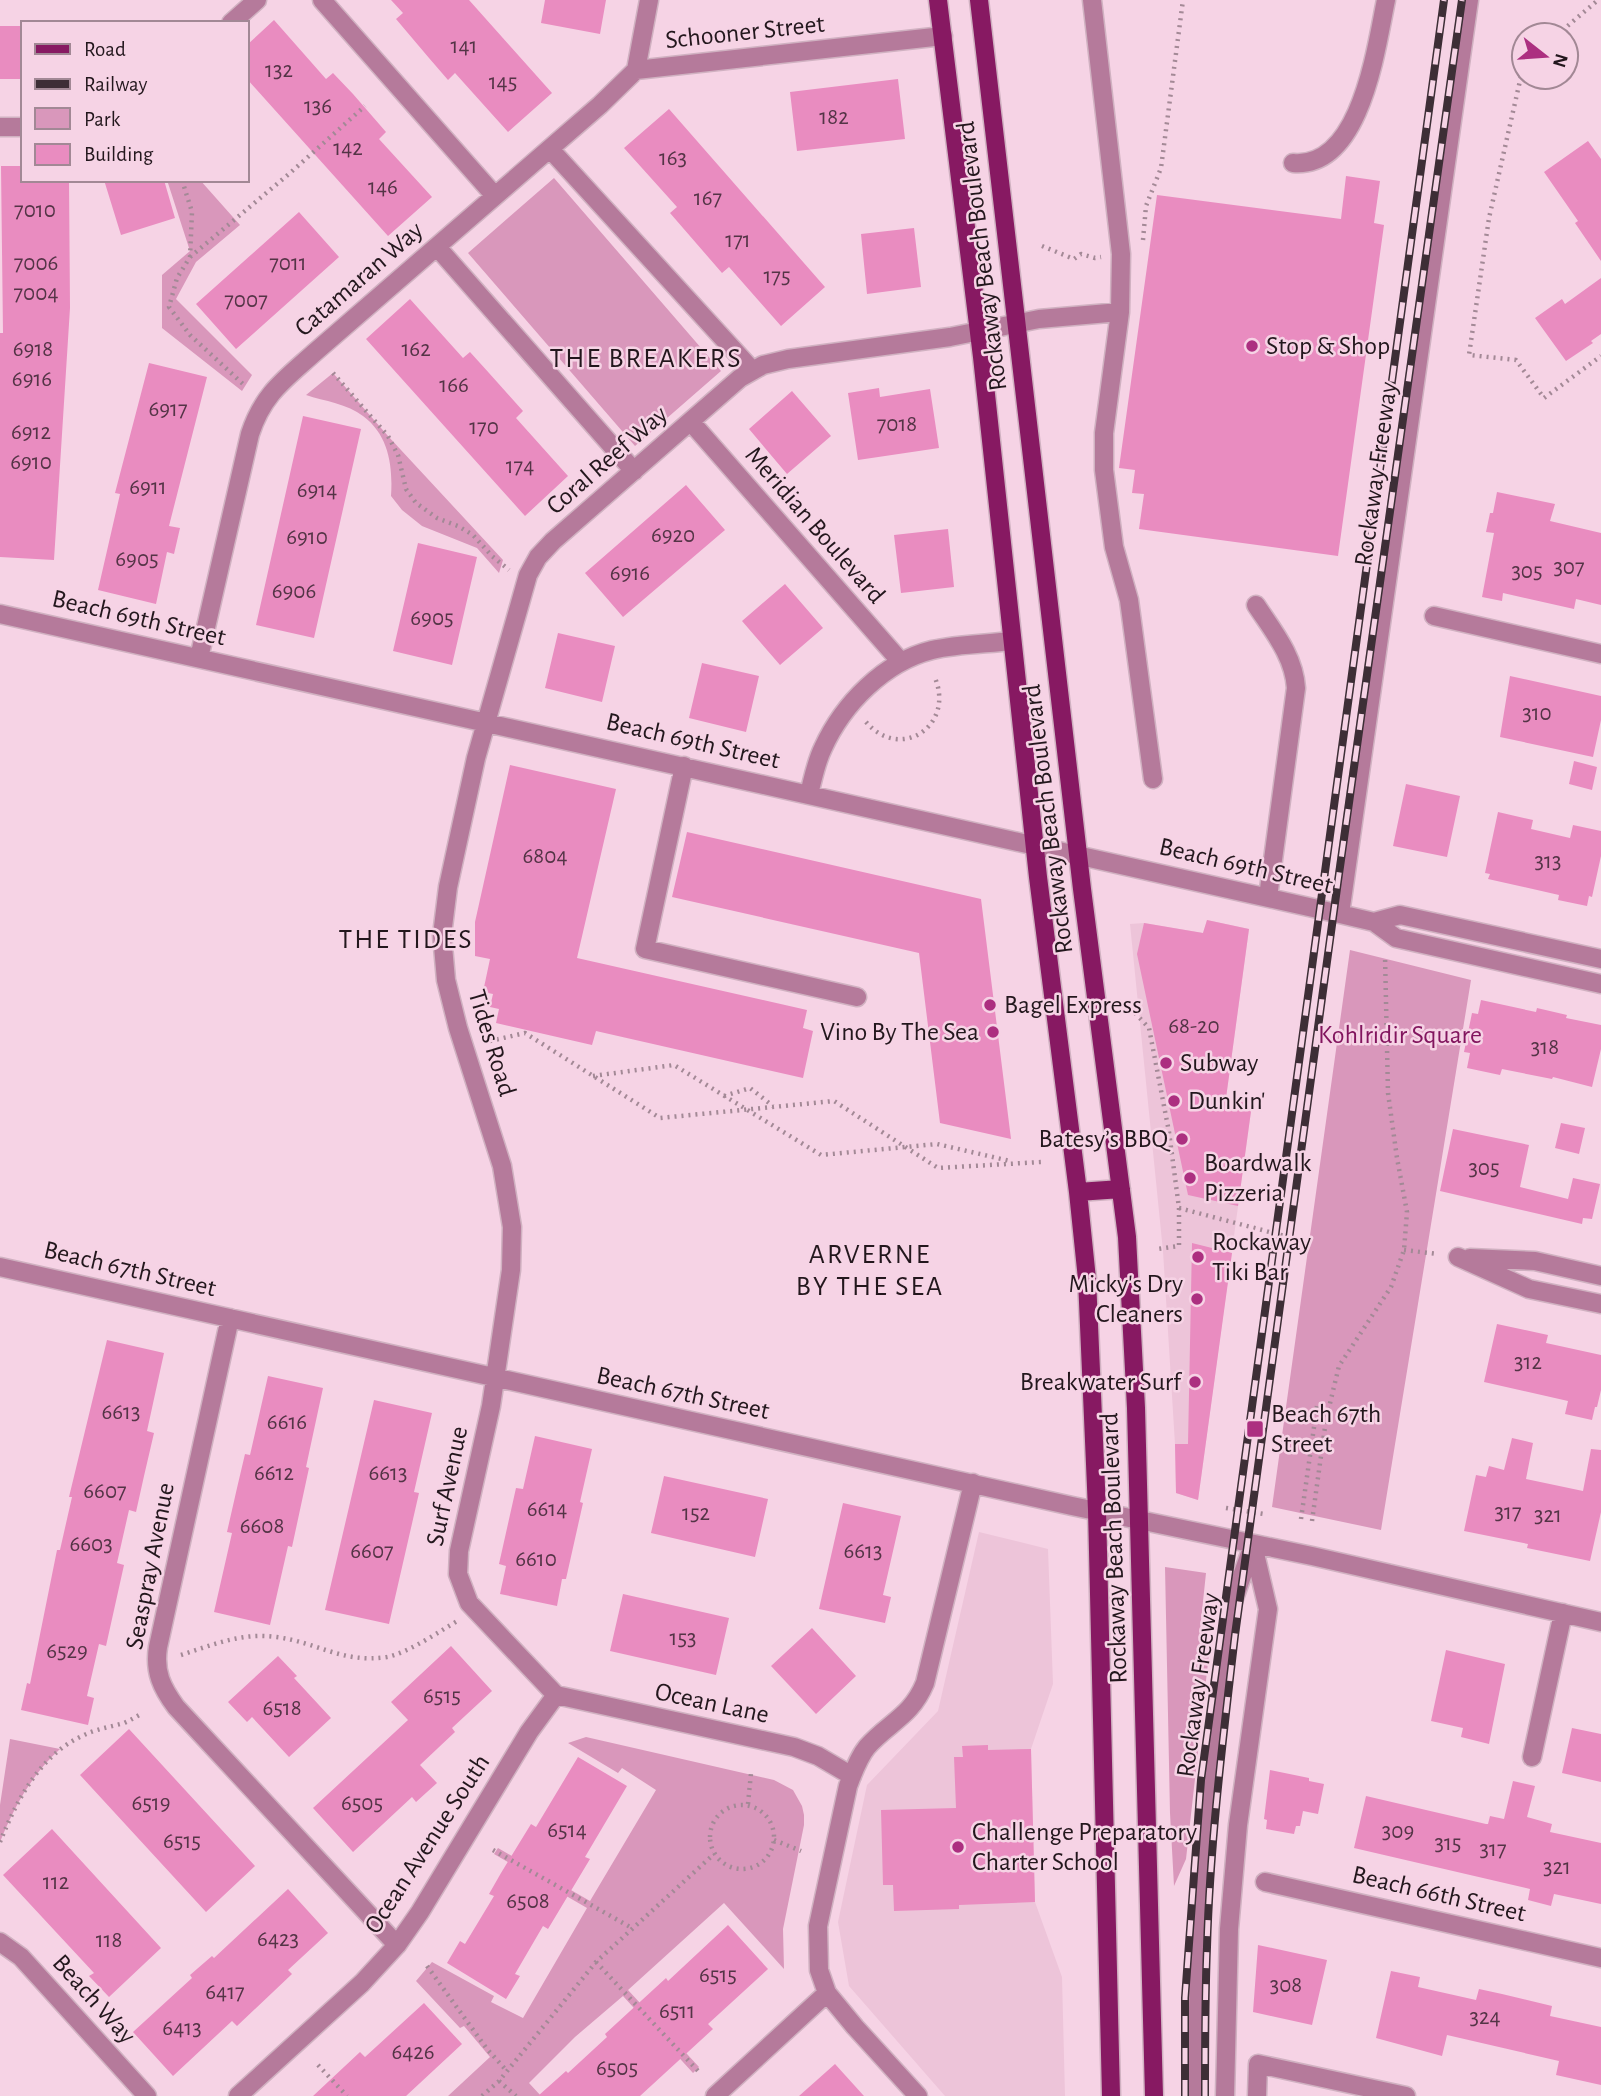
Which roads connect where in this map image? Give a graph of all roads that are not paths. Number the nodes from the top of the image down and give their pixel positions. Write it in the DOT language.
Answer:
graph roads {
  1 [pos="257,0"];
  2 [pos="322,0"];
  3 [pos="649,0"];
  4 [pos="938,0"];
  5 [pos="979,0"];
  6 [pos="1092,0"];
  7 [pos="1386,0"];
  8 [pos="1469,0"];
  9 [pos="233,21"];
  10 [pos="943,36"];
  11 [pos="636,70"];
  12 [pos="0,127"];
  13 [pos="21,127"];
  14 [pos="550,149"];
  15 [pos="1293,163"];
  16 [pos="495,196"];
  17 [pos="437,247"];
  18 [pos="1120,312"];
  19 [pos="1016,323"];
  20 [pos="978,331"];
  21 [pos="752,370"];
  22 [pos="691,422"];
  23 [pos="634,471"];
  24 [pos="1256,605"];
  25 [pos="0,614"];
  26 [pos="1434,616"];
  27 [pos="1012,641"];
  28 [pos="1601,654"];
  29 [pos="199,658"];
  30 [pos="901,662"];
  31 [pos="486,722"];
  32 [pos="684,766"];
  33 [pos="1153,779"];
  34 [pos="809,794"];
  35 [pos="1034,844"];
  36 [pos="1078,854"];
  37 [pos="1268,897"];
  38 [pos="1340,914"];
  39 [pos="1374,922"];
  40 [pos="1601,959"];
  41 [pos="1601,984"];
  42 [pos="857,997"];
  43 [pos="1121,1189"];
  44 [pos="1078,1192"];
  45 [pos="0,1267"];
  46 [pos="1601,1276"];
  47 [pos="1601,1304"];
  48 [pos="230,1318"];
  49 [pos="495,1378"];
  50 [pos="973,1483"];
  51 [pos="1097,1510"];
  52 [pos="1139,1520"];
  53 [pos="1252,1545"];
  54 [pos="1563,1613"];
  55 [pos="1601,1622"];
  56 [pos="555,1695"];
  57 [pos="1532,1757"];
  58 [pos="852,1776"];
  59 [pos="1265,1882"];
  60 [pos="0,1942"];
  61 [pos="397,1945"];
  62 [pos="1601,1958"];
  63 [pos="827,1993"];
  64 [pos="147,2096"];
  65 [pos="238,2096"];
  66 [pos="715,2096"];
  67 [pos="918,2096"];
  68 [pos="1111,2096"];
  69 [pos="1154,2096"];
  70 [pos="1196,2096"];
  71 [pos="1225,2096"];
  72 [pos="1257,2096"];
  73 [pos="1406,2096"];
  1 -- 9 [label="street"];
  2 -- 16 [label="street"];
  3 -- 11 [label="street"];
  4 -- 10 [label="main road, Rockaway Beach Boulevard"];
  5 -- 19 [label="main road, Rockaway Beach Boulevard"];
  6 -- 18 [label="street"];
  7 -- 15 [label="street"];
  8 -- 38 [label="street, Rockaway Freeway"];
  10 -- 11 [label="street, Schooner Street"];
  10 -- 20 [label="main road, Rockaway Beach Boulevard"];
  11 -- 14 [label="street, Catamaran Way"];
  12 -- 13 [label="street"];
  14 -- 16 [label="street, Catamaran Way"];
  14 -- 21 [label="street"];
  16 -- 17 [label="street, Catamaran Way"];
  17 -- 23 [label="street"];
  17 -- 29 [label="street, Catamaran Way"];
  18 -- 19 [label="street, Coral Reef Way"];
  18 -- 33 [label="street"];
  19 -- 20 [label="street, Coral Reef Way"];
  19 -- 36 [label="main road, Rockaway Beach Boulevard"];
  20 -- 21 [label="street, Coral Reef Way"];
  20 -- 27 [label="main road, Rockaway Beach Boulevard"];
  21 -- 22 [label="street, Coral Reef Way"];
  22 -- 23 [label="street, Coral Reef Way"];
  22 -- 30 [label="street, Meridian Boulevard"];
  23 -- 31 [label="street, Coral Reef Way"];
  24 -- 37 [label="street"];
  25 -- 29 [label="street, Beach 69th Street"];
  26 -- 28 [label="street"];
  27 -- 30 [label="street"];
  27 -- 35 [label="main road, Rockaway Beach Boulevard"];
  29 -- 31 [label="street, Beach 69th Street"];
  30 -- 34 [label="street"];
  31 -- 32 [label="street, Beach 69th Street"];
  31 -- 49 [label="street, Tides Road"];
  32 -- 34 [label="street, Beach 69th Street"];
  32 -- 42 [label="street"];
  34 -- 35 [label="street, Beach 69th Street"];
  35 -- 36 [label="street, Beach 69th Street"];
  35 -- 44 [label="main road, Rockaway Beach Boulevard"];
  36 -- 37 [label="street, Beach 69th Street"];
  36 -- 43 [label="main road, Rockaway Beach Boulevard"];
  37 -- 38 [label="street, Beach 69th Street"];
  38 -- 39 [label="street, Beach 69th Street"];
  39 -- 40 [label="street, Beach 69th Street"];
  39 -- 41 [label="street, Beach 69th Street"];
  43 -- 44 [label="main road"];
  43 -- 52 [label="main road, Rockaway Beach Boulevard"];
  44 -- 51 [label="main road, Rockaway Beach Boulevard"];
  45 -- 48 [label="street, Beach 67th Street"];
  46 -- 47 [label="street"];
  48 -- 49 [label="street, Beach 67th Street"];
  48 -- 61 [label="street, Seaspray Avenue"];
  49 -- 50 [label="street, Beach 67th Street"];
  49 -- 56 [label="street, Surf Avenue"];
  50 -- 51 [label="street, Beach 67th Street"];
  50 -- 58 [label="street"];
  51 -- 52 [label="street, Beach 67th Street"];
  51 -- 68 [label="main road, Rockaway Beach Boulevard"];
  52 -- 53 [label="street, Beach 67th Street"];
  52 -- 69 [label="main road, Rockaway Beach Boulevard"];
  53 -- 54 [label="street, Beach 67th Street"];
  53 -- 70 [label="street, Rockaway Freeway"];
  53 -- 71 [label="street, Rockaway Freeway"];
  54 -- 55 [label="street, Beach 67th Street"];
  54 -- 57 [label="street"];
  56 -- 58 [label="street, Ocean Lane"];
  56 -- 61 [label="street, Ocean Avenue South"];
  58 -- 63 [label="street"];
  59 -- 62 [label="street, Beach 66th Street"];
  60 -- 64 [label="street, Beach Way"];
  61 -- 65 [label="street, Ocean Avenue South"];
  63 -- 66 [label="street"];
  63 -- 67 [label="street"];
  72 -- 73 [label="street"];
}
